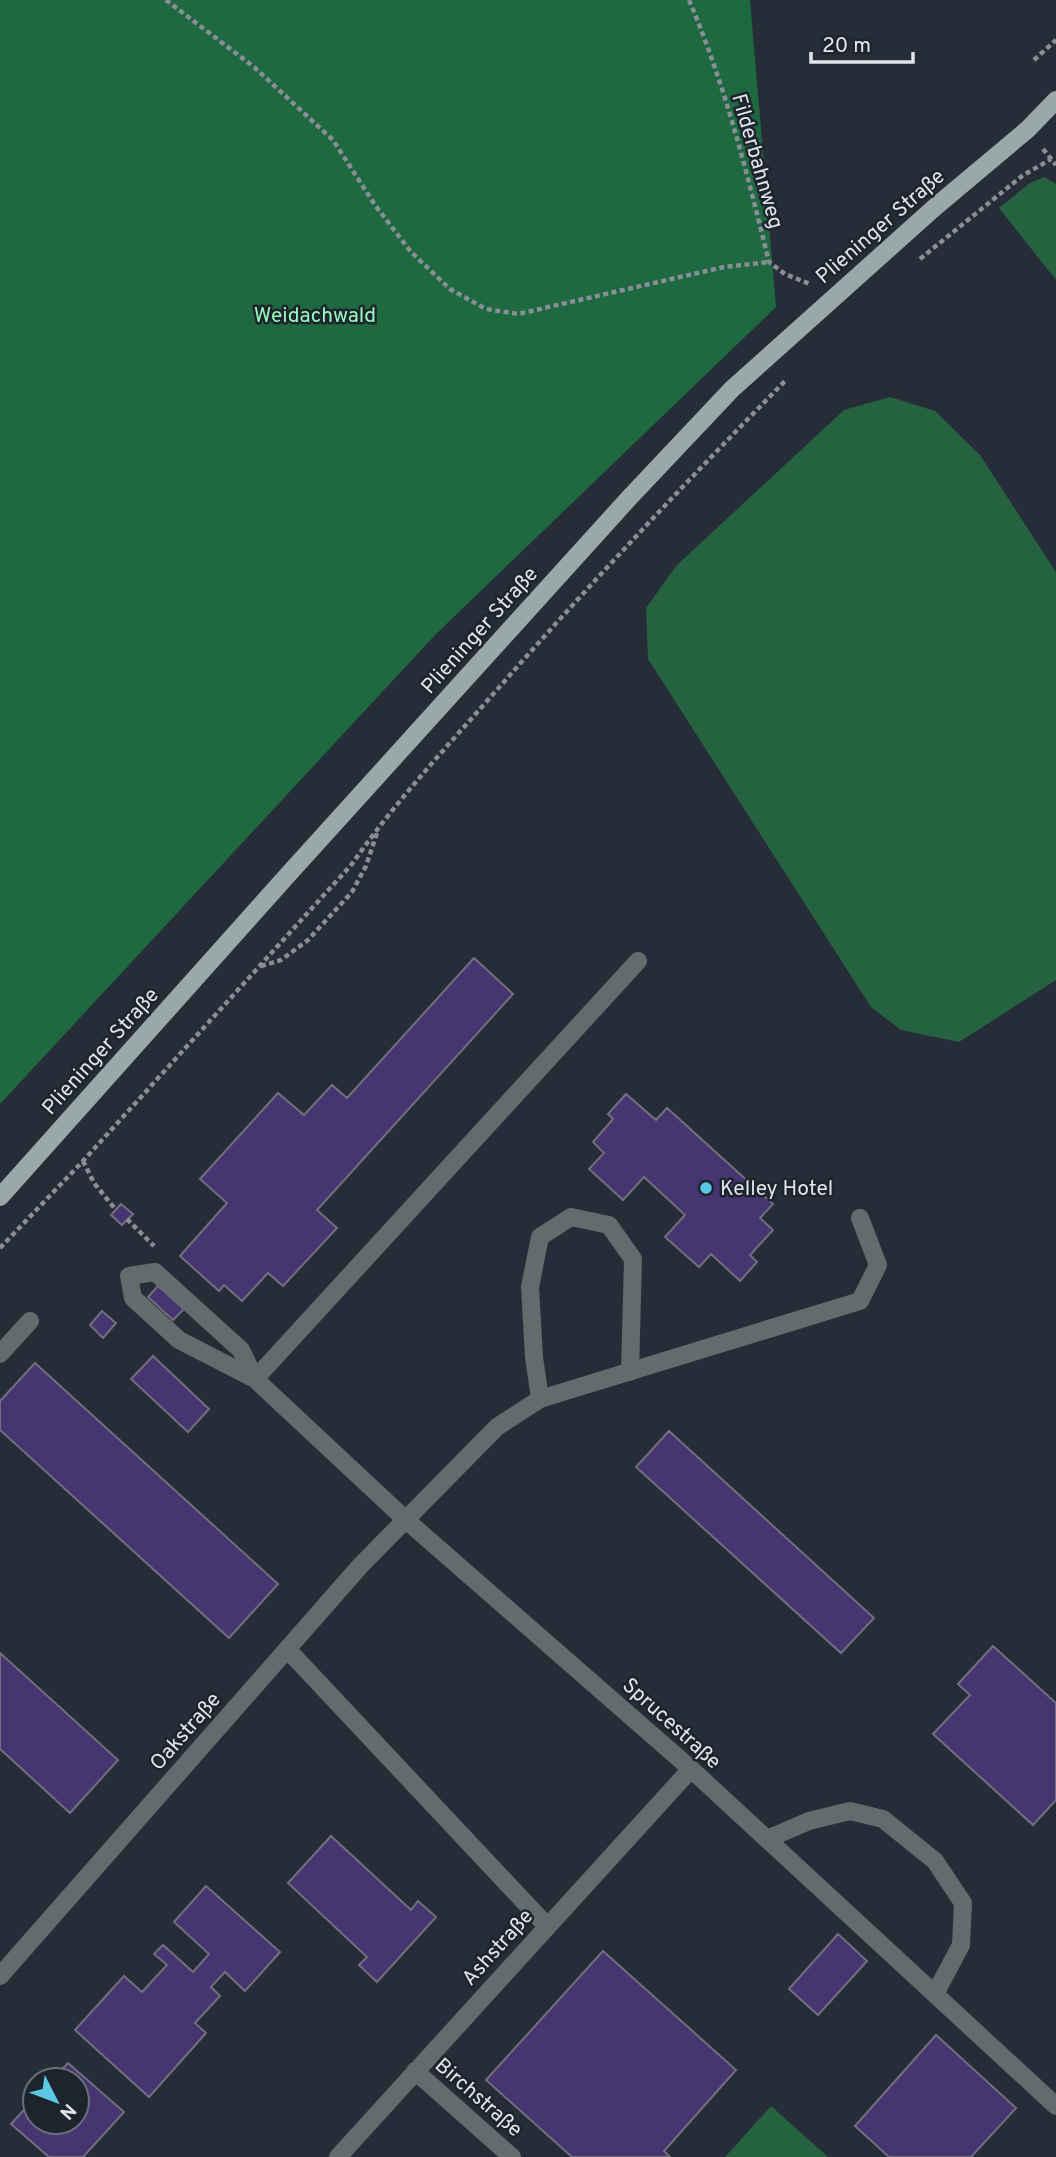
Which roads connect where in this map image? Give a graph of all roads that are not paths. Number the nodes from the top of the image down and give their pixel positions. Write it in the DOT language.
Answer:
graph roads {
  1 [pos="1056,100"];
  2 [pos="1056,113"];
  3 [pos="1028,129"];
  4 [pos="638,961"];
  5 [pos="0,1197"];
  6 [pos="860,1219"];
  7 [pos="30,1321"];
  8 [pos="0,1354"];
  9 [pos="630,1372"];
  10 [pos="255,1379"];
  11 [pos="540,1399"];
  12 [pos="406,1520"];
  13 [pos="287,1649"];
  14 [pos="691,1769"];
  15 [pos="766,1839"];
  16 [pos="547,1926"];
  17 [pos="0,1976"];
  18 [pos="935,1994"];
  19 [pos="415,2071"];
  20 [pos="1056,2106"];
  21 [pos="338,2157"];
  22 [pos="512,2157"];
  1 -- 3 [label="main road, Plieninger Straße"];
  2 -- 3 [label="main road, Plieninger Straße"];
  3 -- 5 [label="main road, Plieninger Straße"];
  4 -- 10 [label="street"];
  6 -- 9 [label="street, Oakstraße"];
  7 -- 8 [label="street"];
  9 -- 11 [label="street, Oakstraße"];
  9 -- 11 [label="street"];
  10 -- 10 [label="street, Sprucestraße"];
  10 -- 12 [label="street, Sprucestraße"];
  11 -- 12 [label="street, Oakstraße"];
  12 -- 13 [label="street, Oakstraße"];
  12 -- 14 [label="street, Sprucestraße"];
  13 -- 16 [label="street"];
  13 -- 17 [label="street, Oakstraße"];
  14 -- 15 [label="street, Sprucestraße"];
  14 -- 16 [label="street, Ashstraße"];
  15 -- 18 [label="street, Sprucestraße"];
  15 -- 18 [label="street"];
  16 -- 19 [label="street, Ashstraße"];
  18 -- 20 [label="street, Sprucestraße"];
  19 -- 21 [label="street, Ashstraße"];
  19 -- 22 [label="street, Birchstraße"];
}
